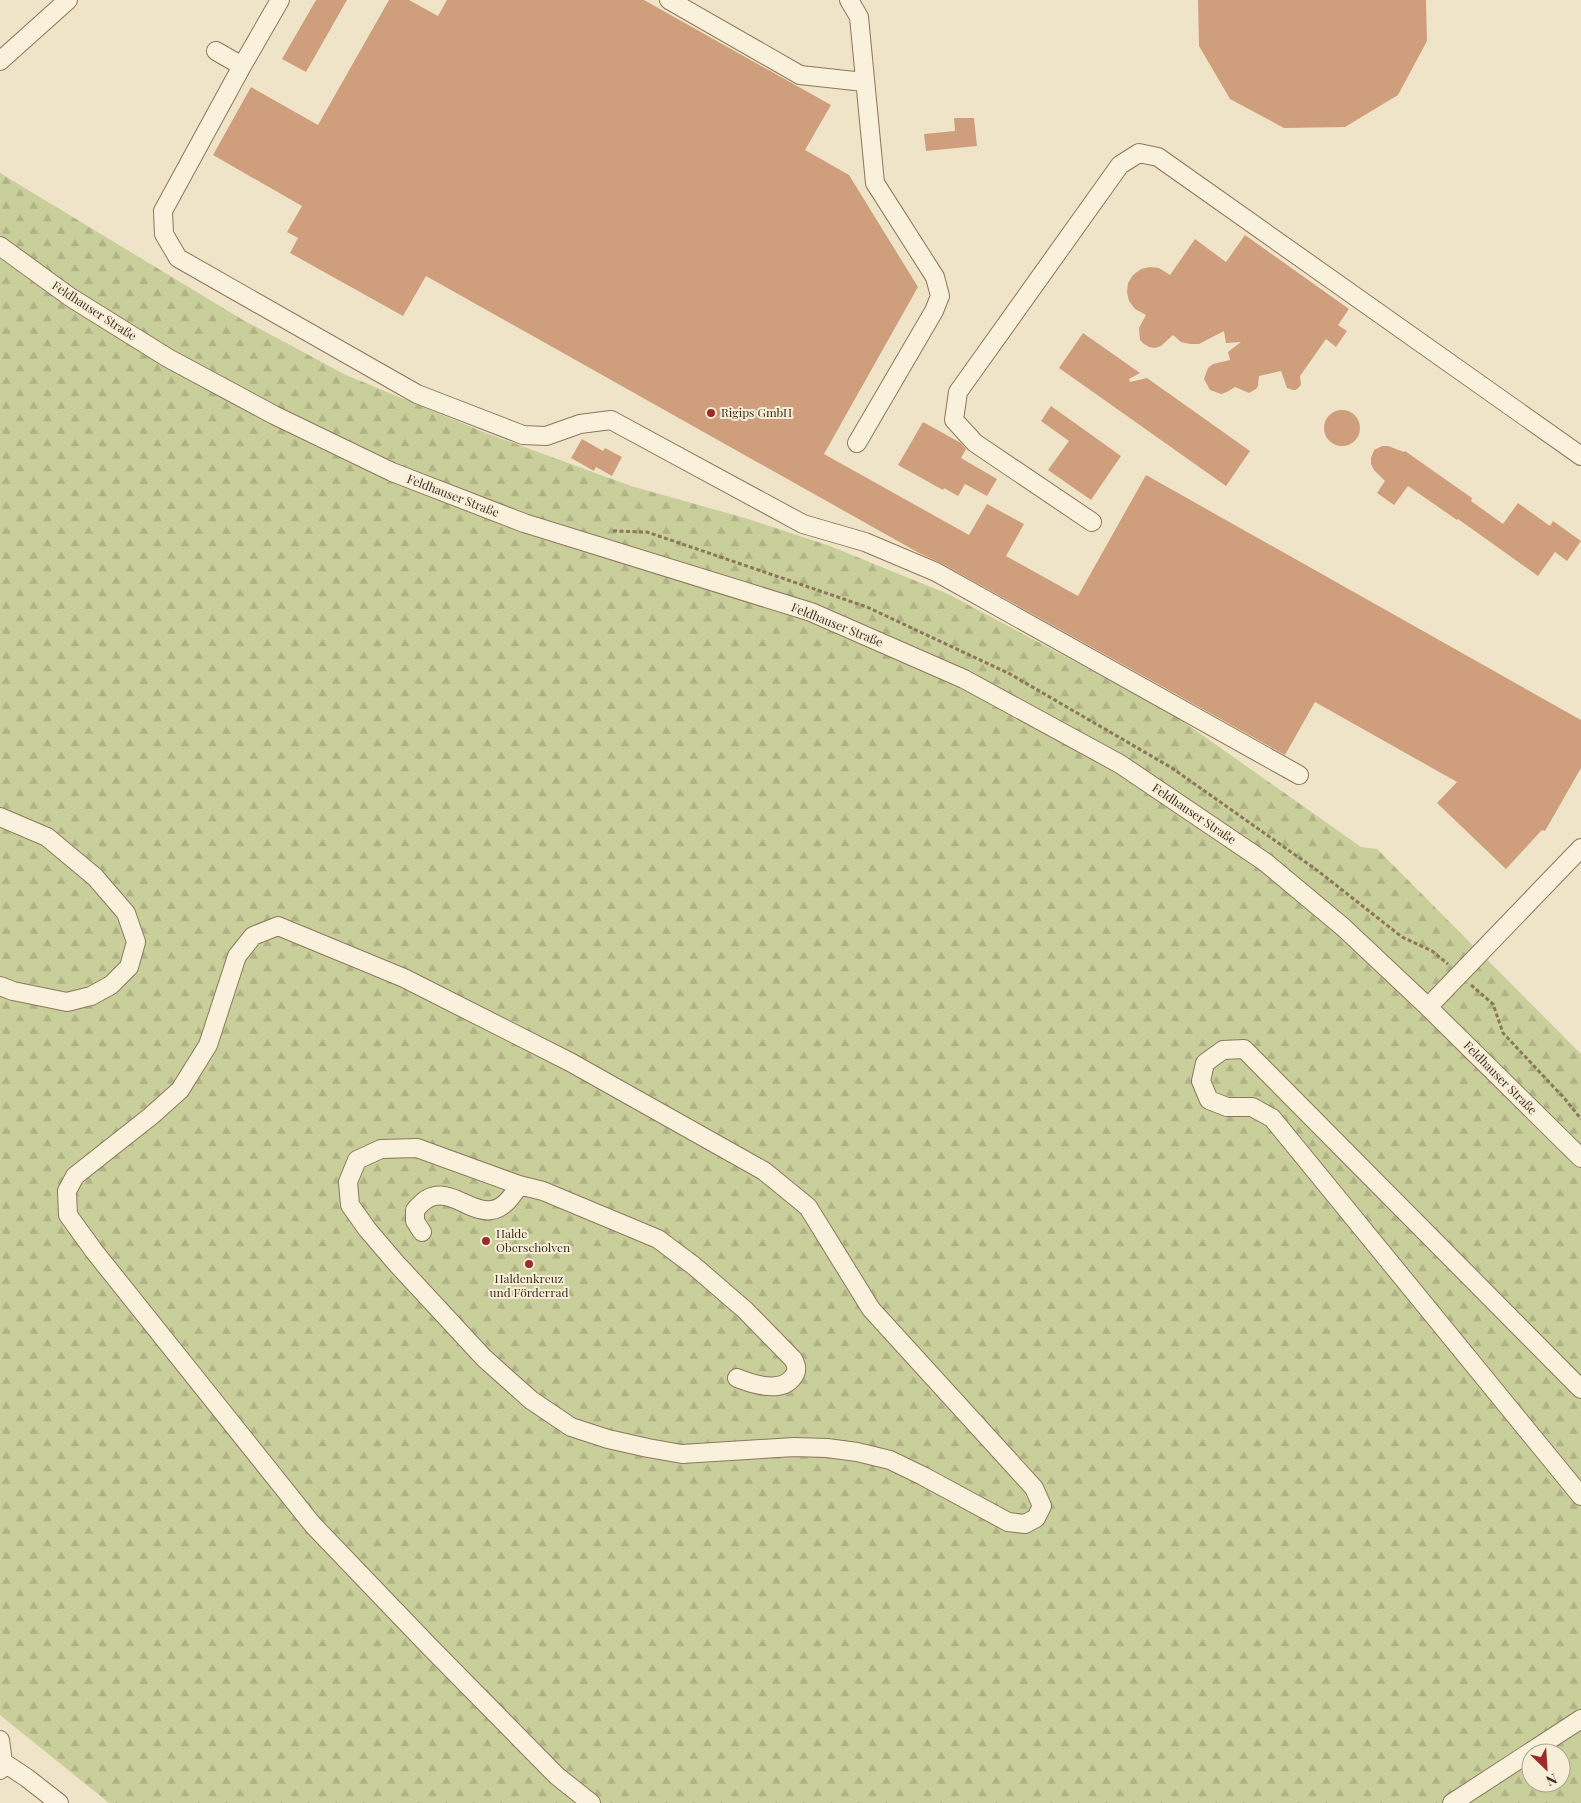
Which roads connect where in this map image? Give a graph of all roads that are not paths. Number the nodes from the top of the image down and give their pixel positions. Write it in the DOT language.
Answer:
graph roads {
  1 [pos="68,0"];
  2 [pos="280,0"];
  3 [pos="669,0"];
  4 [pos="849,0"];
  5 [pos="216,51"];
  6 [pos="0,61"];
  7 [pos="242,66"];
  8 [pos="864,82"];
  9 [pos="0,246"];
  10 [pos="857,443"];
  11 [pos="1581,456"];
  12 [pos="1092,522"];
  13 [pos="1300,776"];
  14 [pos="0,817"];
  15 [pos="1581,848"];
  16 [pos="0,986"];
  17 [pos="1428,1007"];
  18 [pos="1581,1158"];
  19 [pos="519,1185"];
  20 [pos="422,1232"];
  21 [pos="737,1378"];
  22 [pos="1581,1389"];
  23 [pos="1581,1496"];
  24 [pos="1581,1719"];
  25 [pos="0,1740"];
  26 [pos="1,1766"];
  27 [pos="60,1803"];
  28 [pos="591,1803"];
  29 [pos="1452,1803"];
  1 -- 6 [label="street"];
  2 -- 7 [label="street"];
  3 -- 8 [label="street"];
  4 -- 8 [label="street"];
  5 -- 7 [label="street"];
  7 -- 13 [label="street"];
  8 -- 10 [label="street"];
  9 -- 17 [label="street, Feldhauser Straße"];
  11 -- 12 [label="street"];
  14 -- 16 [label="street"];
  15 -- 17 [label="street"];
  17 -- 18 [label="street, Feldhauser Straße"];
  19 -- 20 [label="street"];
  19 -- 21 [label="street"];
  19 -- 28 [label="street"];
  22 -- 23 [label="street"];
  24 -- 29 [label="street"];
  25 -- 26 [label="street"];
  26 -- 27 [label="street"];
}
